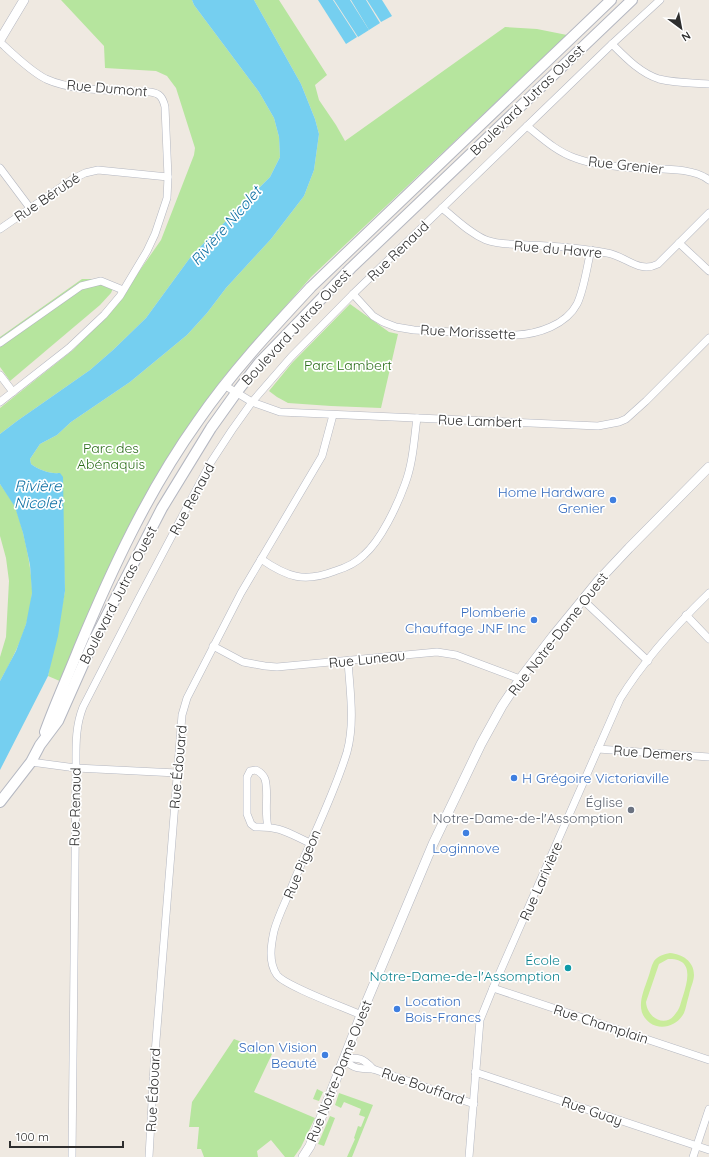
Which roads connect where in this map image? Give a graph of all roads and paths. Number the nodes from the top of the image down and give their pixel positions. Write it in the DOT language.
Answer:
graph roads {
  1 [pos="24,0"];
  2 [pos="611,0"];
  3 [pos="632,0"];
  4 [pos="660,0"];
  5 [pos="0,41"];
  6 [pos="612,44"];
  7 [pos="709,84"];
  8 [pos="527,126"];
  9 [pos="0,168"];
  10 [pos="168,177"];
  11 [pos="709,180"];
  12 [pos="30,208"];
  13 [pos="442,208"];
  14 [pos="709,213"];
  15 [pos="0,229"];
  16 [pos="679,244"];
  17 [pos="591,250"];
  18 [pos="709,272"];
  19 [pos="123,290"];
  20 [pos="353,294"];
  21 [pos="709,338"];
  22 [pos="0,343"];
  23 [pos="0,375"];
  24 [pos="224,385"];
  25 [pos="13,392"];
  26 [pos="236,392"];
  27 [pos="0,402"];
  28 [pos="252,402"];
  29 [pos="333,414"];
  30 [pos="417,418"];
  31 [pos="709,467"];
  32 [pos="261,559"];
  33 [pos="709,593"];
  34 [pos="583,600"];
  35 [pos="686,615"];
  36 [pos="709,639"];
  37 [pos="213,646"];
  38 [pos="348,661"];
  39 [pos="648,661"];
  40 [pos="520,679"];
  41 [pos="40,745"];
  42 [pos="598,749"];
  43 [pos="709,757"];
  44 [pos="31,762"];
  45 [pos="76,768"];
  46 [pos="177,773"];
  47 [pos="0,802"];
  48 [pos="268,827"];
  49 [pos="310,843"];
  50 [pos="493,988"];
  51 [pos="362,1015"];
  52 [pos="344,1059"];
  53 [pos="709,1060"];
  54 [pos="475,1072"];
  55 [pos="474,1104"];
  56 [pos="709,1110"];
  57 [pos="697,1146"];
  58 [pos="709,1150"];
  59 [pos="72,1157"];
  60 [pos="149,1157"];
  61 [pos="303,1157"];
  62 [pos="469,1157"];
  63 [pos="694,1157"];
  1 -- 5 [label="street"];
  2 -- 24 [label="main road, Boulevard Jutras Ouest"];
  3 -- 26 [label="main road, Boulevard Jutras Ouest"];
  4 -- 6 [label="street, Rue Renaud"];
  5 -- 10 [label="street, Rue Dumont"];
  6 -- 7 [label="street"];
  6 -- 8 [label="street, Rue Renaud"];
  8 -- 11 [label="street, Rue Grenier"];
  8 -- 13 [label="street, Rue Renaud"];
  9 -- 12 [label="street"];
  10 -- 12 [label="street, Rue Bérubé"];
  10 -- 19 [label="street"];
  12 -- 15 [label="street, Rue Bérubé"];
  13 -- 17 [label="street, Rue du Havre"];
  13 -- 20 [label="street, Rue Renaud"];
  14 -- 16 [label="street, Rue du Havre"];
  16 -- 17 [label="street, Rue du Havre"];
  16 -- 18 [label="street"];
  17 -- 20 [label="street, Rue Morissette"];
  19 -- 22 [label="street"];
  19 -- 25 [label="street"];
  20 -- 28 [label="street, Rue Renaud"];
  21 -- 30 [label="street, Rue Lambert"];
  23 -- 25 [label="street"];
  24 -- 26 [label="street, Rue Lambert"];
  24 -- 41 [label="main road, Boulevard Jutras Ouest"];
  25 -- 27 [label="street"];
  26 -- 28 [label="street, Rue Lambert"];
  26 -- 41 [label="main road, Boulevard Jutras Ouest"];
  28 -- 29 [label="street, Rue Lambert"];
  28 -- 45 [label="street, Rue Renaud"];
  29 -- 30 [label="street, Rue Lambert"];
  29 -- 32 [label="street, Rue Édouard"];
  30 -- 32 [label="street"];
  31 -- 34 [label="street, Rue Notre-Dame Ouest"];
  32 -- 37 [label="street, Rue Édouard"];
  33 -- 35 [label="street, Rue Larivière"];
  34 -- 39 [label="street"];
  34 -- 40 [label="street, Rue Notre-Dame Ouest"];
  35 -- 36 [label="street"];
  35 -- 39 [label="street, Rue Larivière"];
  37 -- 38 [label="street, Rue Luneau"];
  37 -- 46 [label="street, Rue Édouard"];
  38 -- 40 [label="street, Rue Luneau"];
  38 -- 49 [label="street, Rue Pigeon"];
  39 -- 42 [label="street, Rue Larivière"];
  40 -- 51 [label="street, Rue Notre-Dame Ouest"];
  41 -- 44 [label="main road, Boulevard Jutras Ouest"];
  42 -- 43 [label="street, Rue Demers"];
  42 -- 50 [label="street, Rue Larivière"];
  44 -- 45 [label="street"];
  44 -- 47 [label="main road, Boulevard Jutras Ouest"];
  45 -- 46 [label="street"];
  45 -- 59 [label="street, Rue Renaud"];
  46 -- 60 [label="street, Rue Édouard"];
  48 -- 48 [label="street"];
  48 -- 49 [label="street"];
  49 -- 51 [label="street, Rue Pigeon"];
  50 -- 53 [label="street, Rue Champlain"];
  50 -- 54 [label="street, Rue Larivière"];
  51 -- 52 [label="street, Rue Notre-Dame Ouest"];
  52 -- 55 [label="street, Rue Bouffard"];
  52 -- 61 [label="street, Rue Notre-Dame Ouest"];
  54 -- 55 [label="street, Rue Larivière"];
  54 -- 57 [label="street, Rue Guay"];
  55 -- 62 [label="street, Rue Larivière"];
  56 -- 57 [label="street"];
  57 -- 58 [label="street, Rue Guay"];
  57 -- 63 [label="street"];
}
